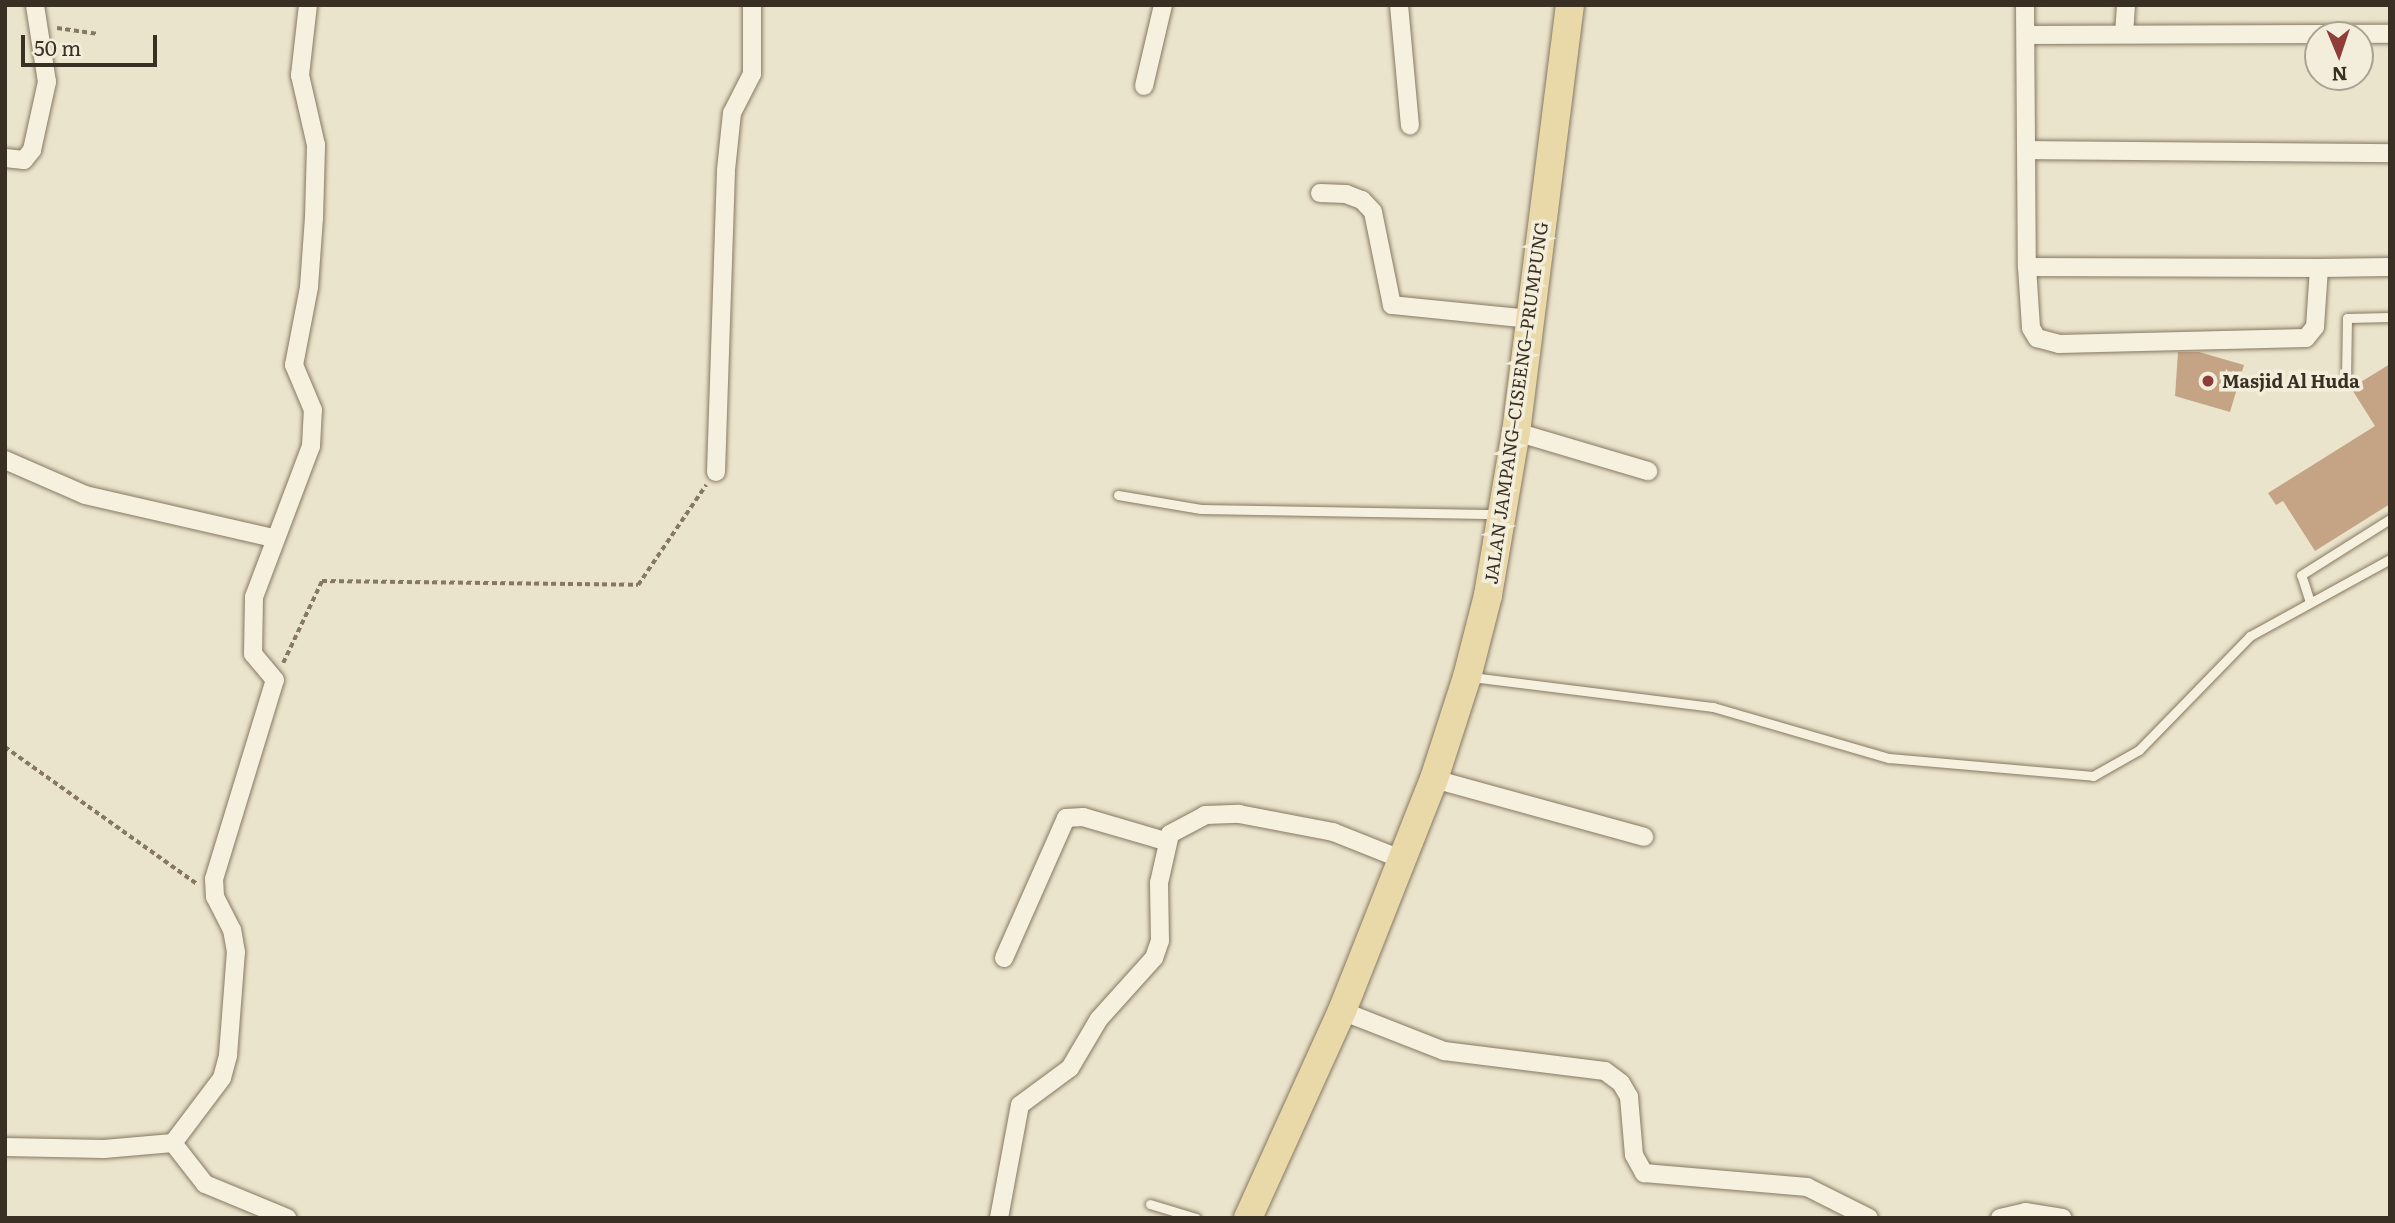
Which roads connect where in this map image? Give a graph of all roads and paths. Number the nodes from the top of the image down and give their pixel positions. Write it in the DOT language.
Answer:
graph roads {
  1 [pos="35,5"];
  2 [pos="308,5"];
  3 [pos="752,5"];
  4 [pos="1163,5"];
  5 [pos="1399,5"];
  6 [pos="1570,5"];
  7 [pos="2025,5"];
  8 [pos="2126,5"];
  9 [pos="39,25"];
  10 [pos="99,34"];
  11 [pos="2124,34"];
  12 [pos="2390,34"];
  13 [pos="2026,35"];
  14 [pos="1144,86"];
  15 [pos="1410,126"];
  16 [pos="2026,150"];
  17 [pos="2390,153"];
  18 [pos="5,158"];
  19 [pos="1320,192"];
  20 [pos="2027,267"];
  21 [pos="2390,267"];
  22 [pos="2319,268"];
  23 [pos="2390,317"];
  24 [pos="1531,319"];
  25 [pos="2346,380"];
  26 [pos="1516,432"];
  27 [pos="5,460"];
  28 [pos="1648,471"];
  29 [pos="716,472"];
  30 [pos="1118,495"];
  31 [pos="1502,514"];
  32 [pos="2390,519"];
  33 [pos="273,538"];
  34 [pos="2390,559"];
  35 [pos="2310,602"];
  36 [pos="1467,677"];
  37 [pos="275,680"];
  38 [pos="5,747"];
  39 [pos="1434,779"];
  40 [pos="1644,837"];
  41 [pos="1165,841"];
  42 [pos="1401,859"];
  43 [pos="215,897"];
  44 [pos="1004,958"];
  45 [pos="1342,1011"];
  46 [pos="173,1143"];
  47 [pos="5,1147"];
  48 [pos="1150,1204"];
  49 [pos="2025,1215"];
  50 [pos="287,1218"];
  51 [pos="999,1218"];
  52 [pos="1196,1218"];
  53 [pos="1248,1218"];
  54 [pos="1869,1218"];
  55 [pos="2000,1218"];
  56 [pos="2063,1218"];
  1 -- 9 [label="street"];
  2 -- 33 [label="street"];
  3 -- 29 [label="street"];
  4 -- 14 [label="street"];
  5 -- 15 [label="street"];
  6 -- 24 [label="main road, JALAN JAMPANG–CISEENG–PRUMPUNG"];
  7 -- 13 [label="street"];
  8 -- 11 [label="street"];
  9 -- 10 [label="path"];
  9 -- 18 [label="street"];
  11 -- 12 [label="street"];
  11 -- 13 [label="street"];
  13 -- 16 [label="street"];
  16 -- 17 [label="street"];
  16 -- 20 [label="street"];
  19 -- 24 [label="street"];
  20 -- 22 [label="street"];
  20 -- 22 [label="street"];
  21 -- 22 [label="street"];
  23 -- 25 [label="lane"];
  24 -- 26 [label="main road, JALAN JAMPANG–CISEENG–PRUMPUNG"];
  26 -- 28 [label="street"];
  26 -- 31 [label="main road, JALAN JAMPANG–CISEENG–PRUMPUNG"];
  27 -- 33 [label="street"];
  29 -- 37 [label="path"];
  30 -- 31 [label="lane"];
  31 -- 36 [label="main road, JALAN JAMPANG–CISEENG–PRUMPUNG"];
  32 -- 35 [label="lane"];
  33 -- 37 [label="street"];
  34 -- 35 [label="lane"];
  35 -- 36 [label="lane"];
  36 -- 39 [label="main road, JALAN JAMPANG–CISEENG–PRUMPUNG"];
  37 -- 43 [label="street"];
  38 -- 43 [label="path"];
  39 -- 40 [label="street"];
  39 -- 42 [label="main road, JALAN JAMPANG–CISEENG–PRUMPUNG"];
  41 -- 42 [label="street"];
  41 -- 44 [label="street"];
  41 -- 51 [label="street"];
  42 -- 45 [label="main road, JALAN JAMPANG–CISEENG–PRUMPUNG"];
  43 -- 46 [label="street"];
  45 -- 53 [label="main road, JALAN JAMPANG–CISEENG–PRUMPUNG"];
  45 -- 54 [label="street"];
  46 -- 47 [label="street"];
  46 -- 50 [label="street"];
  48 -- 52 [label="lane"];
  49 -- 55 [label="street"];
  49 -- 56 [label="street"];
}
